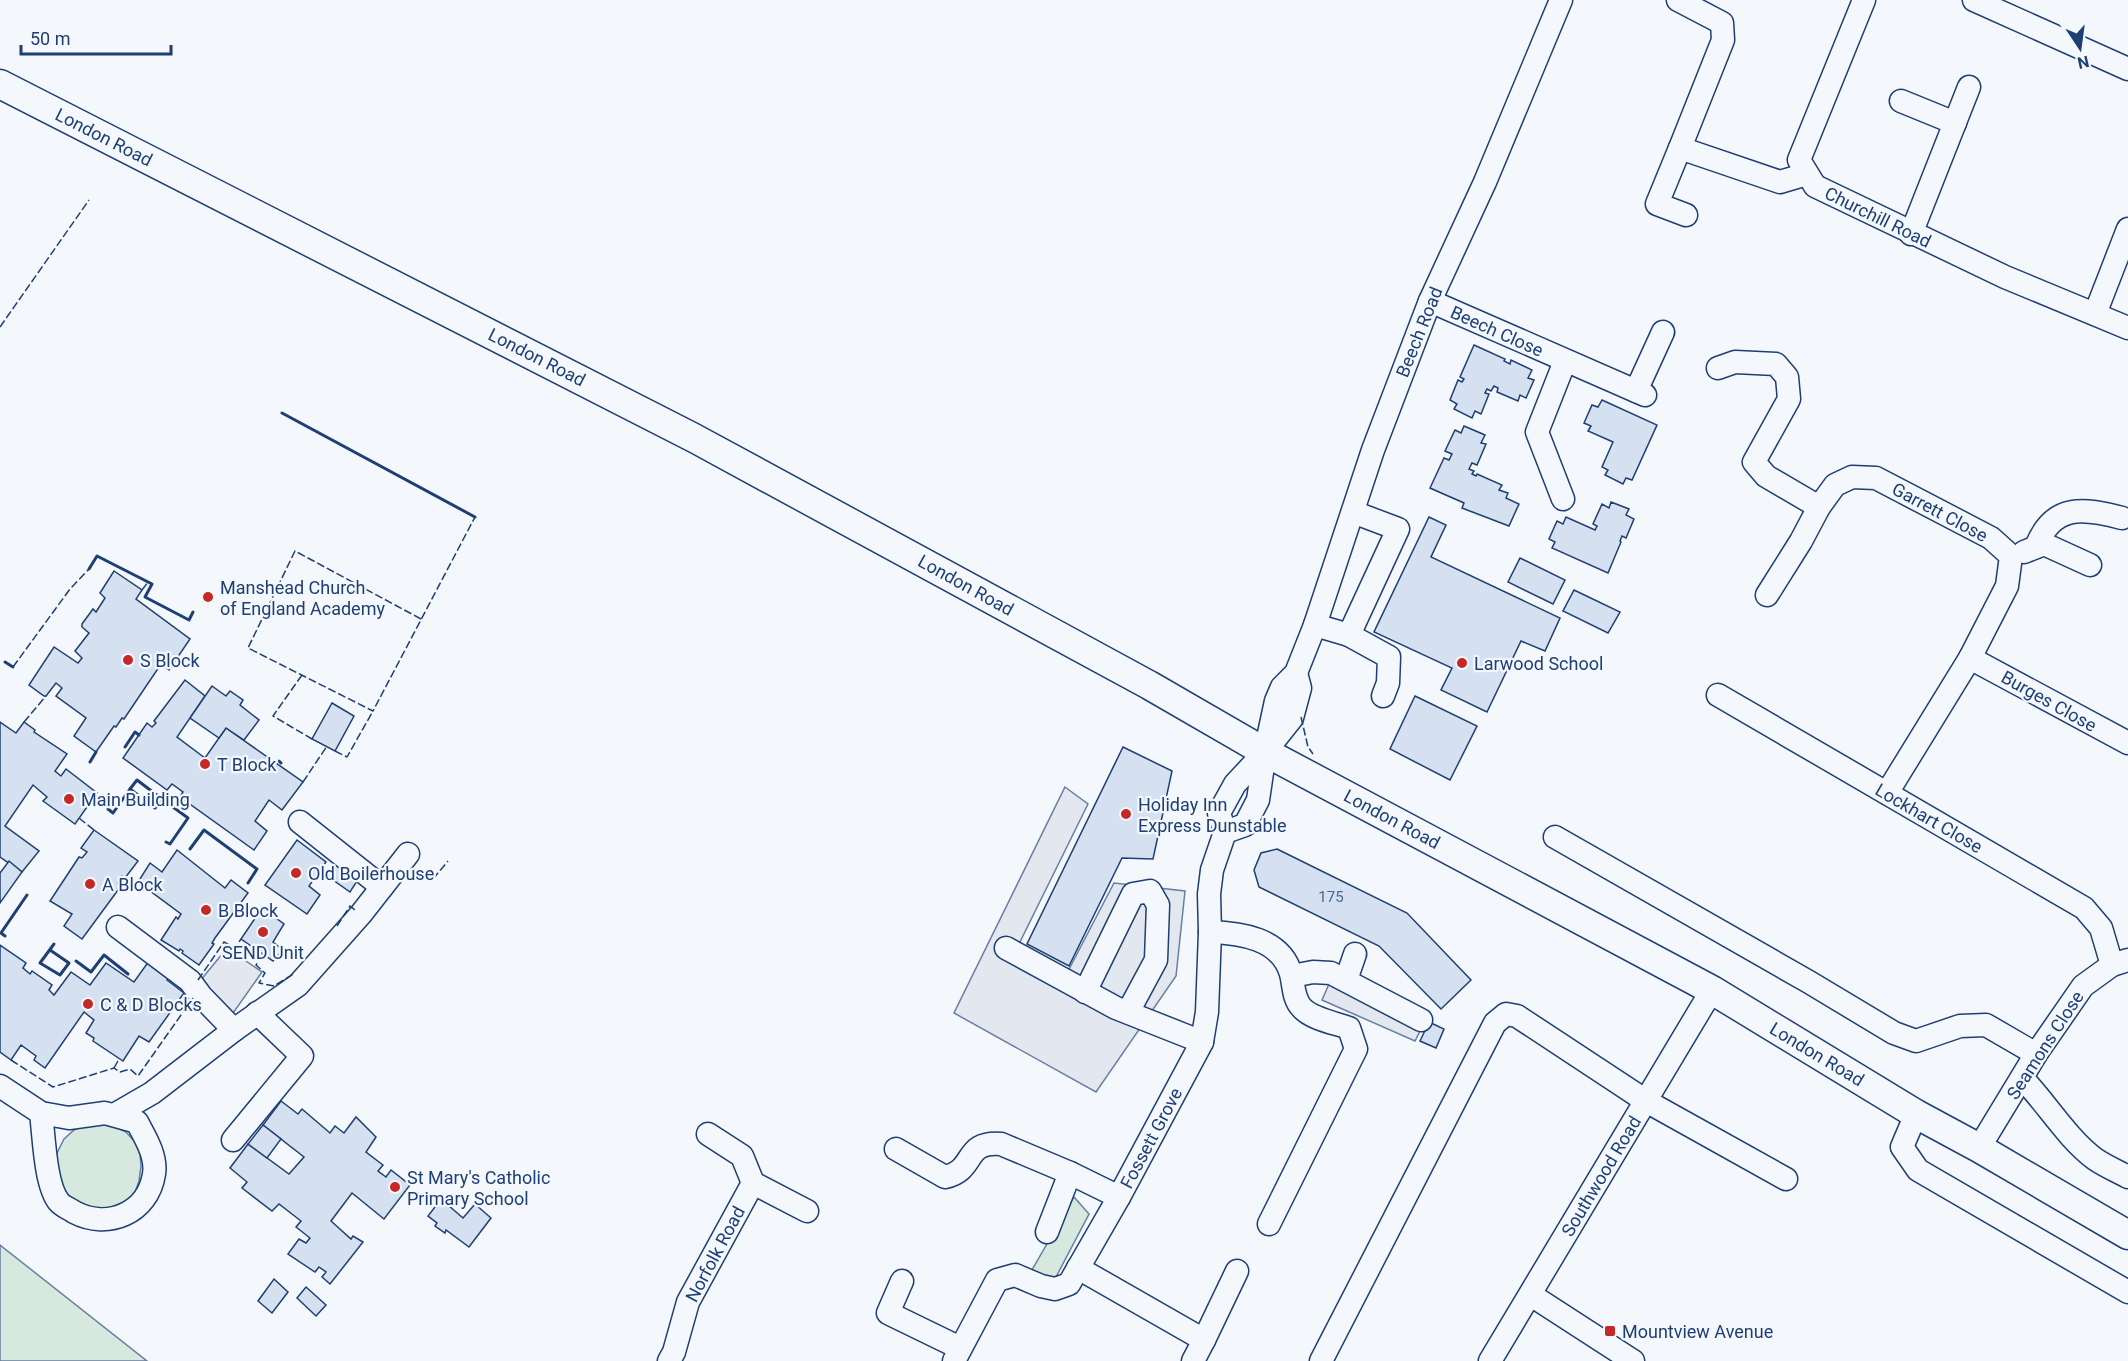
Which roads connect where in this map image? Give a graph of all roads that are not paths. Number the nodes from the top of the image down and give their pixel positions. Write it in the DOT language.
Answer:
graph roads {
  1 [pos="1561,0"];
  2 [pos="1678,0"];
  3 [pos="1864,0"];
  4 [pos="1974,0"];
  5 [pos="2128,69"];
  6 [pos="0,84"];
  7 [pos="1969,87"];
  8 [pos="1901,101"];
  9 [pos="1955,123"];
  10 [pos="1680,148"];
  11 [pos="1808,174"];
  12 [pos="1686,215"];
  13 [pos="2128,229"];
  14 [pos="1911,234"];
  15 [pos="1430,301"];
  16 [pos="2095,314"];
  17 [pos="2128,328"];
  18 [pos="1663,332"];
  19 [pos="1565,361"];
  20 [pos="1718,368"];
  21 [pos="1563,499"];
  22 [pos="1819,507"];
  23 [pos="1353,512"];
  24 [pos="2122,518"];
  25 [pos="2036,547"];
  26 [pos="2011,556"];
  27 [pos="2090,565"];
  28 [pos="1767,595"];
  29 [pos="1315,625"];
  30 [pos="1349,635"];
  31 [pos="1970,658"];
  32 [pos="1718,695"];
  33 [pos="1383,696"];
  34 [pos="2128,743"];
  35 [pos="1265,752"];
  36 [pos="1887,793"];
  37 [pos="300,822"];
  38 [pos="1555,837"];
  39 [pos="408,854"];
  40 [pos="382,887"];
  41 [pos="118,927"];
  42 [pos="1210,932"];
  43 [pos="1006,948"];
  44 [pos="1355,954"];
  45 [pos="2120,962"];
  46 [pos="1292,976"];
  47 [pos="1346,980"];
  48 [pos="1712,990"];
  49 [pos="1085,992"];
  50 [pos="1128,1012"];
  51 [pos="245,1016"];
  52 [pos="1421,1020"];
  53 [pos="1202,1042"];
  54 [pos="2036,1054"];
  55 [pos="2023,1079"];
  56 [pos="0,1086"];
  57 [pos="152,1094"];
  58 [pos="1646,1101"];
  59 [pos="41,1113"];
  60 [pos="1916,1114"];
  61 [pos="114,1115"];
  62 [pos="142,1132"];
  63 [pos="708,1134"];
  64 [pos="233,1140"];
  65 [pos="1980,1148"];
  66 [pos="896,1149"];
  67 [pos="1070,1173"];
  68 [pos="2128,1177"];
  69 [pos="1786,1179"];
  70 [pos="753,1184"];
  71 [pos="1119,1197"];
  72 [pos="807,1211"];
  73 [pos="1269,1224"];
  74 [pos="1047,1232"];
  75 [pos="2128,1235"];
  76 [pos="1078,1268"];
  77 [pos="1237,1271"];
  78 [pos="902,1281"];
  79 [pos="2128,1293"];
  80 [pos="1531,1295"];
  81 [pos="1204,1340"];
  82 [pos="959,1357"];
  83 [pos="669,1361"];
  84 [pos="1193,1361"];
  85 [pos="1321,1361"];
  86 [pos="1490,1361"];
  87 [pos="1633,1361"];
  1 -- 15 [label="street, Beech Road"];
  2 -- 10 [label="street"];
  3 -- 11 [label="street, Churchill Road"];
  4 -- 5 [label="street"];
  6 -- 35 [label="main road, London Road"];
  7 -- 9 [label="street"];
  8 -- 9 [label="street"];
  9 -- 14 [label="street"];
  10 -- 11 [label="street"];
  10 -- 12 [label="street"];
  11 -- 14 [label="street, Churchill Road"];
  13 -- 16 [label="street"];
  14 -- 16 [label="street, Churchill Road"];
  15 -- 19 [label="street, Beech Close"];
  15 -- 23 [label="street, Beech Road"];
  16 -- 17 [label="street, Churchill Road"];
  18 -- 19 [label="street, Beech Close"];
  19 -- 21 [label="street, Beech Close"];
  20 -- 22 [label="street"];
  22 -- 26 [label="street, Garrett Close"];
  22 -- 28 [label="street, Garrett Close"];
  23 -- 29 [label="street, Beech Road"];
  23 -- 30 [label="street"];
  24 -- 25 [label="street"];
  25 -- 26 [label="street"];
  25 -- 27 [label="street"];
  26 -- 31 [label="street"];
  29 -- 30 [label="street"];
  29 -- 35 [label="street, Beech Road"];
  30 -- 33 [label="street"];
  31 -- 34 [label="street, Burges Close"];
  31 -- 36 [label="street"];
  32 -- 36 [label="street, Lockhart Close"];
  35 -- 42 [label="street, Fossett Grove"];
  35 -- 48 [label="main road, London Road"];
  36 -- 45 [label="street, Lockhart Close"];
  37 -- 40 [label="street"];
  38 -- 54 [label="street"];
  39 -- 40 [label="street"];
  40 -- 51 [label="street"];
  41 -- 51 [label="street"];
  42 -- 46 [label="street"];
  42 -- 53 [label="street, Fossett Grove"];
  43 -- 49 [label="street"];
  44 -- 47 [label="street"];
  45 -- 54 [label="street, Seamons Close"];
  46 -- 47 [label="street"];
  46 -- 73 [label="street"];
  47 -- 52 [label="street"];
  48 -- 58 [label="street, Southwood Road"];
  48 -- 60 [label="main road, London Road"];
  49 -- 50 [label="street"];
  49 -- 50 [label="street"];
  50 -- 53 [label="street"];
  51 -- 57 [label="street"];
  51 -- 64 [label="street"];
  53 -- 71 [label="street, Fossett Grove"];
  54 -- 55 [label="street, Seamons Close"];
  55 -- 65 [label="street, Seamons Close"];
  55 -- 68 [label="street"];
  56 -- 59 [label="street"];
  57 -- 61 [label="street"];
  57 -- 62 [label="street"];
  58 -- 69 [label="street"];
  58 -- 80 [label="street, Southwood Road"];
  58 -- 85 [label="street"];
  59 -- 61 [label="street"];
  59 -- 62 [label="street"];
  60 -- 65 [label="main road, London Road"];
  60 -- 79 [label="street"];
  61 -- 62 [label="street"];
  63 -- 70 [label="street"];
  65 -- 75 [label="main road, London Road"];
  66 -- 67 [label="street"];
  67 -- 71 [label="street"];
  67 -- 74 [label="street"];
  70 -- 72 [label="street"];
  70 -- 83 [label="street, Norfolk Road"];
  71 -- 76 [label="street, Fossett Grove"];
  76 -- 81 [label="street"];
  76 -- 82 [label="street, Fossett Grove"];
  77 -- 81 [label="street"];
  78 -- 82 [label="street, Fossett Grove"];
  80 -- 86 [label="street, Southwood Road"];
  80 -- 87 [label="street"];
  81 -- 84 [label="street"];
}
